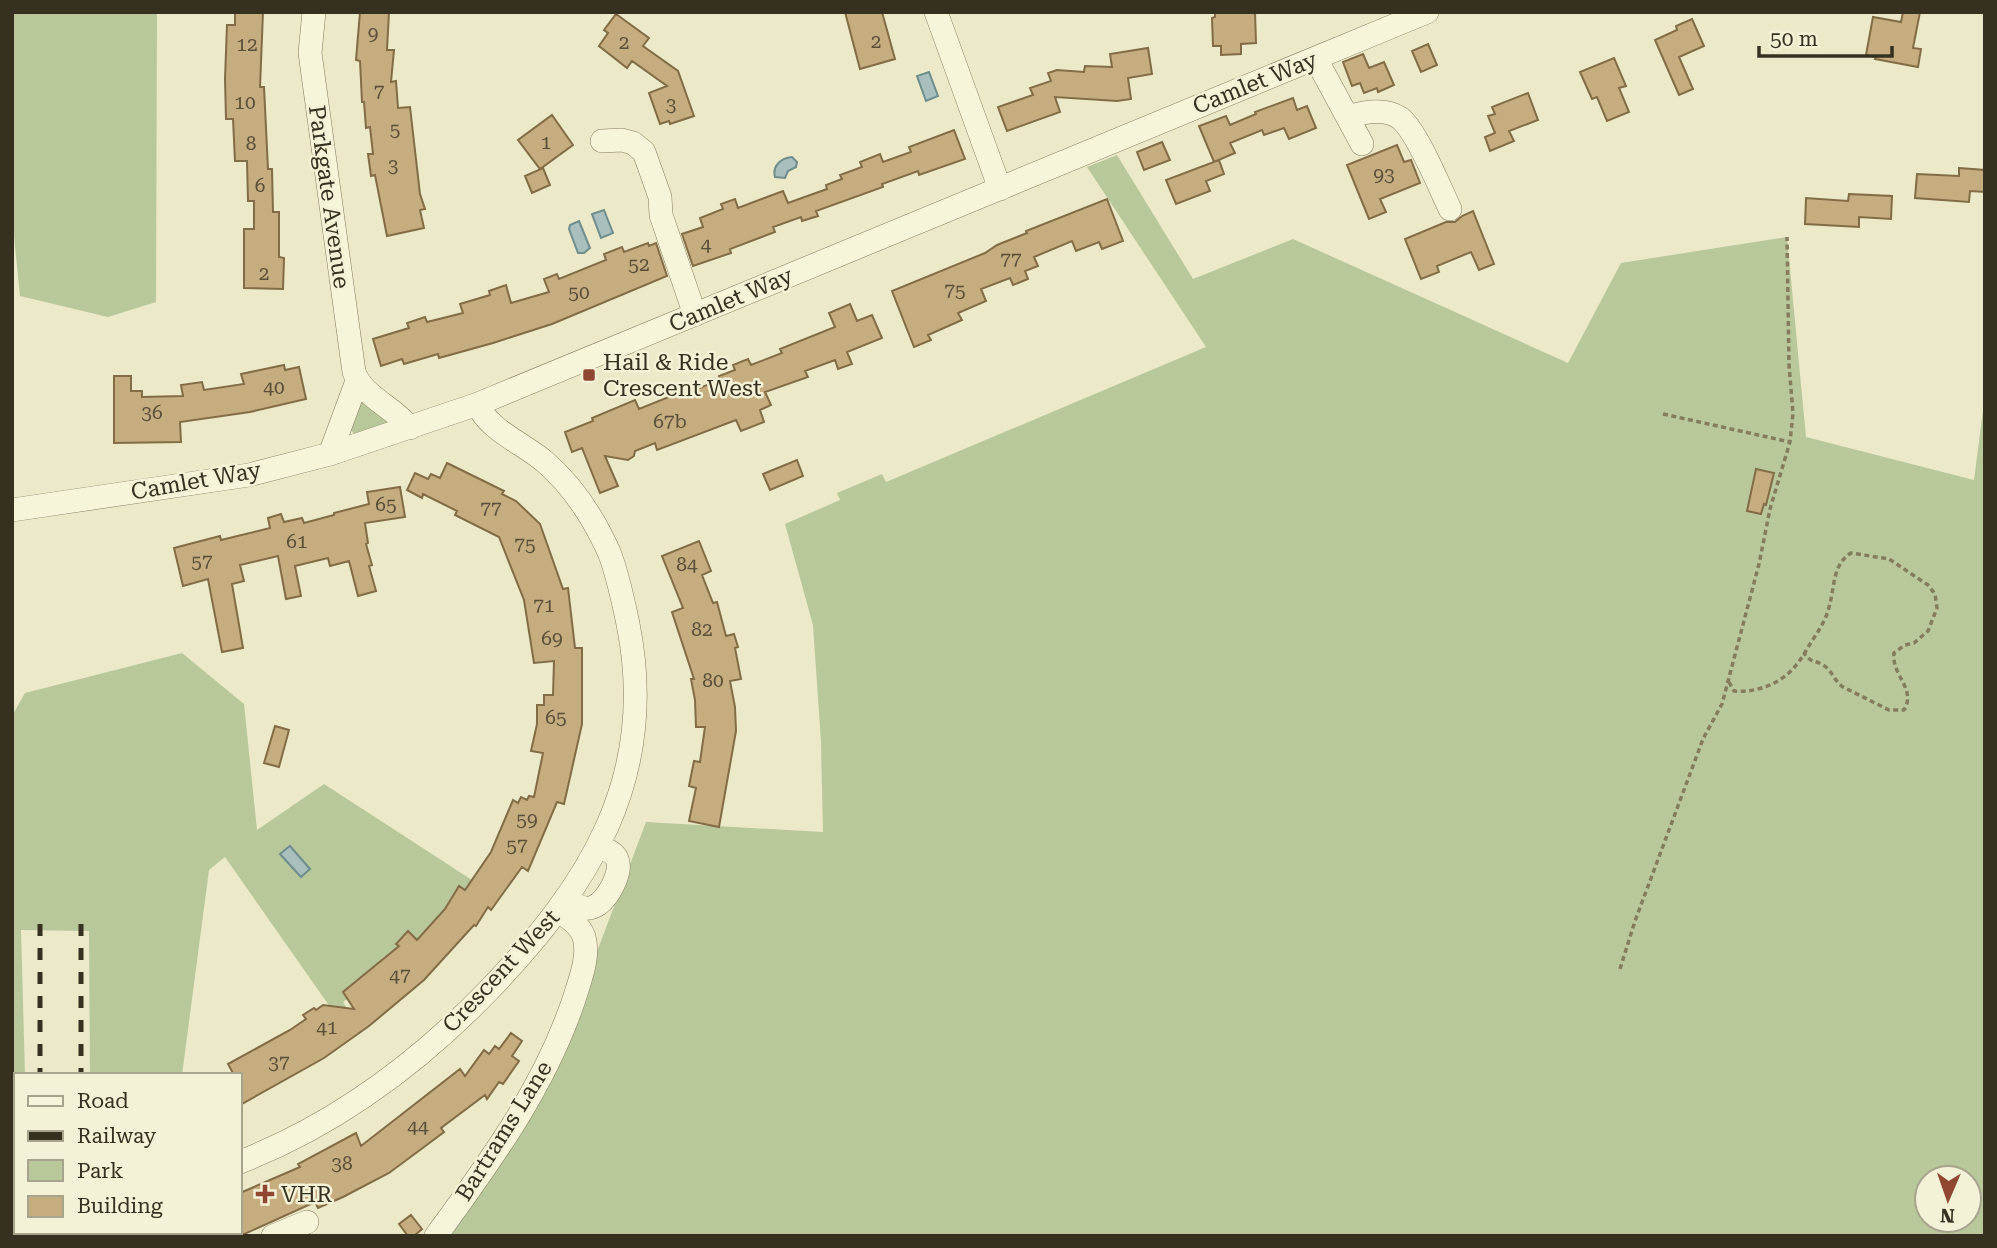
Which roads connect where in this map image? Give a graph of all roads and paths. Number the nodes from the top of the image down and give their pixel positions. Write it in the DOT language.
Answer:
graph roads {
  1 [pos="314,12"];
  2 [pos="936,12"];
  3 [pos="1427,12"];
  4 [pos="1315,59"];
  5 [pos="1348,117"];
  6 [pos="602,141"];
  7 [pos="1362,144"];
  8 [pos="1000,189"];
  9 [pos="1450,209"];
  10 [pos="1787,237"];
  11 [pos="695,315"];
  12 [pos="357,381"];
  13 [pos="478,404"];
  14 [pos="1663,414"];
  15 [pos="410,428"];
  16 [pos="1790,442"];
  17 [pos="330,454"];
  18 [pos="12,510"];
  19 [pos="1804,653"];
  20 [pos="1728,680"];
  21 [pos="598,846"];
  22 [pos="562,905"];
  23 [pos="1620,968"];
  24 [pos="242,1161"];
  25 [pos="307,1222"];
  26 [pos="273,1236"];
  27 [pos="436,1236"];
  1 -- 12 [label="street, Parkgate Avenue"];
  2 -- 8 [label="street"];
  3 -- 4 [label="street, Camlet Way"];
  4 -- 5 [label="street"];
  4 -- 8 [label="street, Camlet Way"];
  5 -- 7 [label="street"];
  5 -- 9 [label="street"];
  6 -- 11 [label="street"];
  8 -- 11 [label="street, Camlet Way"];
  10 -- 16 [label="path"];
  11 -- 13 [label="street, Camlet Way"];
  12 -- 15 [label="street"];
  12 -- 17 [label="street"];
  13 -- 15 [label="street, Camlet Way"];
  13 -- 21 [label="street, Crescent West"];
  14 -- 16 [label="path"];
  15 -- 17 [label="street, Camlet Way"];
  16 -- 20 [label="path"];
  17 -- 18 [label="street, Camlet Way"];
  19 -- 19 [label="path"];
  19 -- 20 [label="path"];
  20 -- 23 [label="path"];
  21 -- 22 [label="street, Crescent West"];
  21 -- 22 [label="street"];
  22 -- 24 [label="street, Crescent West"];
  22 -- 27 [label="street, Bartrams Lane"];
  25 -- 26 [label="street"];
}
